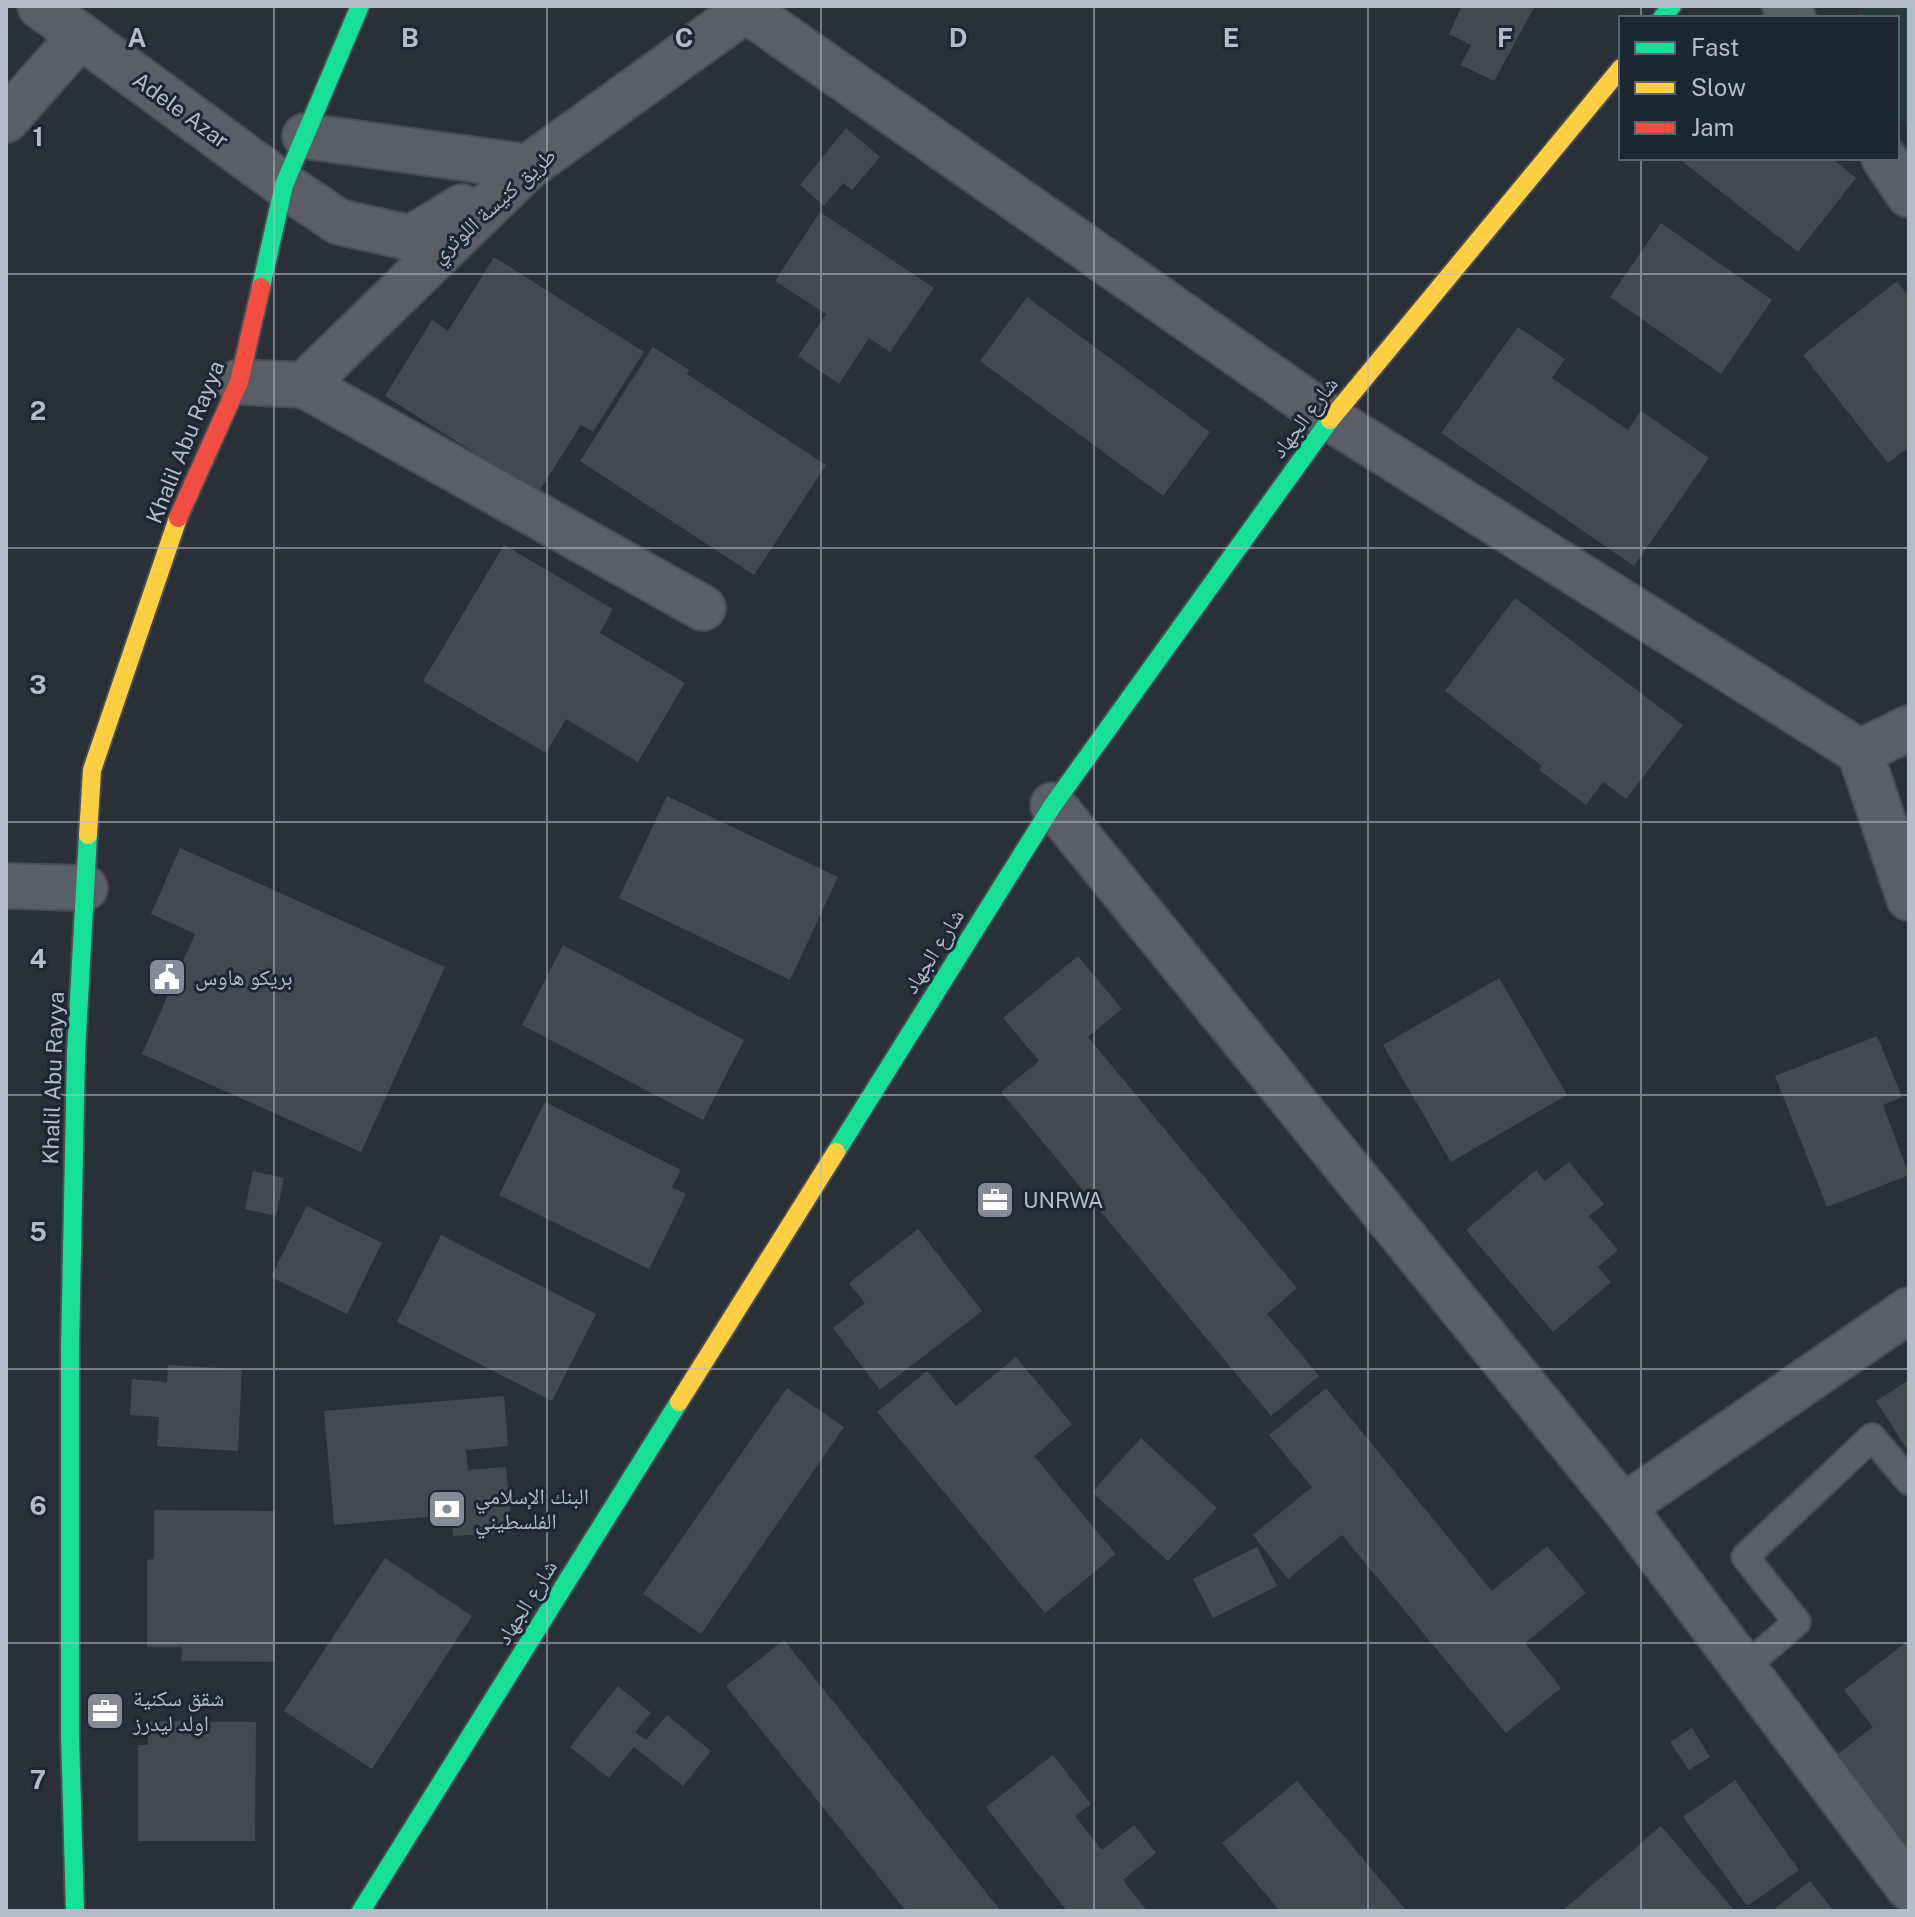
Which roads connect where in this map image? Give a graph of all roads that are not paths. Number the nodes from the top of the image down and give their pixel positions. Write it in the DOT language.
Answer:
graph roads {
  1 [pos="40,6"];
  2 [pos="360,6"];
  3 [pos="748,8"];
  4 [pos="80,36"];
  5 [pos="1619,70"];
  6 [pos="6,120"];
  7 [pos="305,136"];
  8 [pos="1885,160"];
  9 [pos="528,167"];
  10 [pos="284,185"];
  11 [pos="1909,195"];
  12 [pos="239,382"];
  13 [pos="304,385"];
  14 [pos="1331,419"];
  15 [pos="703,608"];
  16 [pos="1909,728"];
  17 [pos="1860,752"];
  18 [pos="1053,805"];
  19 [pos="6,886"];
  20 [pos="85,888"];
  21 [pos="1909,898"];
  22 [pos="1909,1310"];
  23 [pos="1909,1481"];
  24 [pos="1623,1507"];
  25 [pos="1744,1668"];
  26 [pos="1909,1888"];
  27 [pos="75,1911"];
  28 [pos="361,1911"];
  1 -- 4 [label="street, Adele Azar"];
  2 -- 7 [label="street, Khalil Abu Rayya"];
  3 -- 9 [label="street, طريق كنيسة اللوثري"];
  3 -- 14 [label="street"];
  4 -- 6 [label="street"];
  4 -- 10 [label="street, Adele Azar"];
  5 -- 14 [label="street, شارع الجهاد"];
  7 -- 9 [label="street"];
  7 -- 10 [label="street, Khalil Abu Rayya"];
  8 -- 11 [label="street"];
  9 -- 10 [label="street, Adele Azar"];
  9 -- 13 [label="street, طريق كنيسة اللوثري"];
  10 -- 12 [label="street, Khalil Abu Rayya"];
  12 -- 13 [label="street"];
  12 -- 20 [label="street, Khalil Abu Rayya"];
  13 -- 15 [label="street"];
  14 -- 17 [label="street"];
  14 -- 18 [label="street, شارع الجهاد"];
  16 -- 17 [label="street"];
  17 -- 21 [label="street"];
  18 -- 24 [label="street"];
  18 -- 28 [label="street, شارع الجهاد"];
  19 -- 20 [label="street"];
  20 -- 27 [label="street, Khalil Abu Rayya"];
  22 -- 24 [label="street"];
  23 -- 25 [label="lane"];
  24 -- 25 [label="street"];
  25 -- 26 [label="street"];
}
